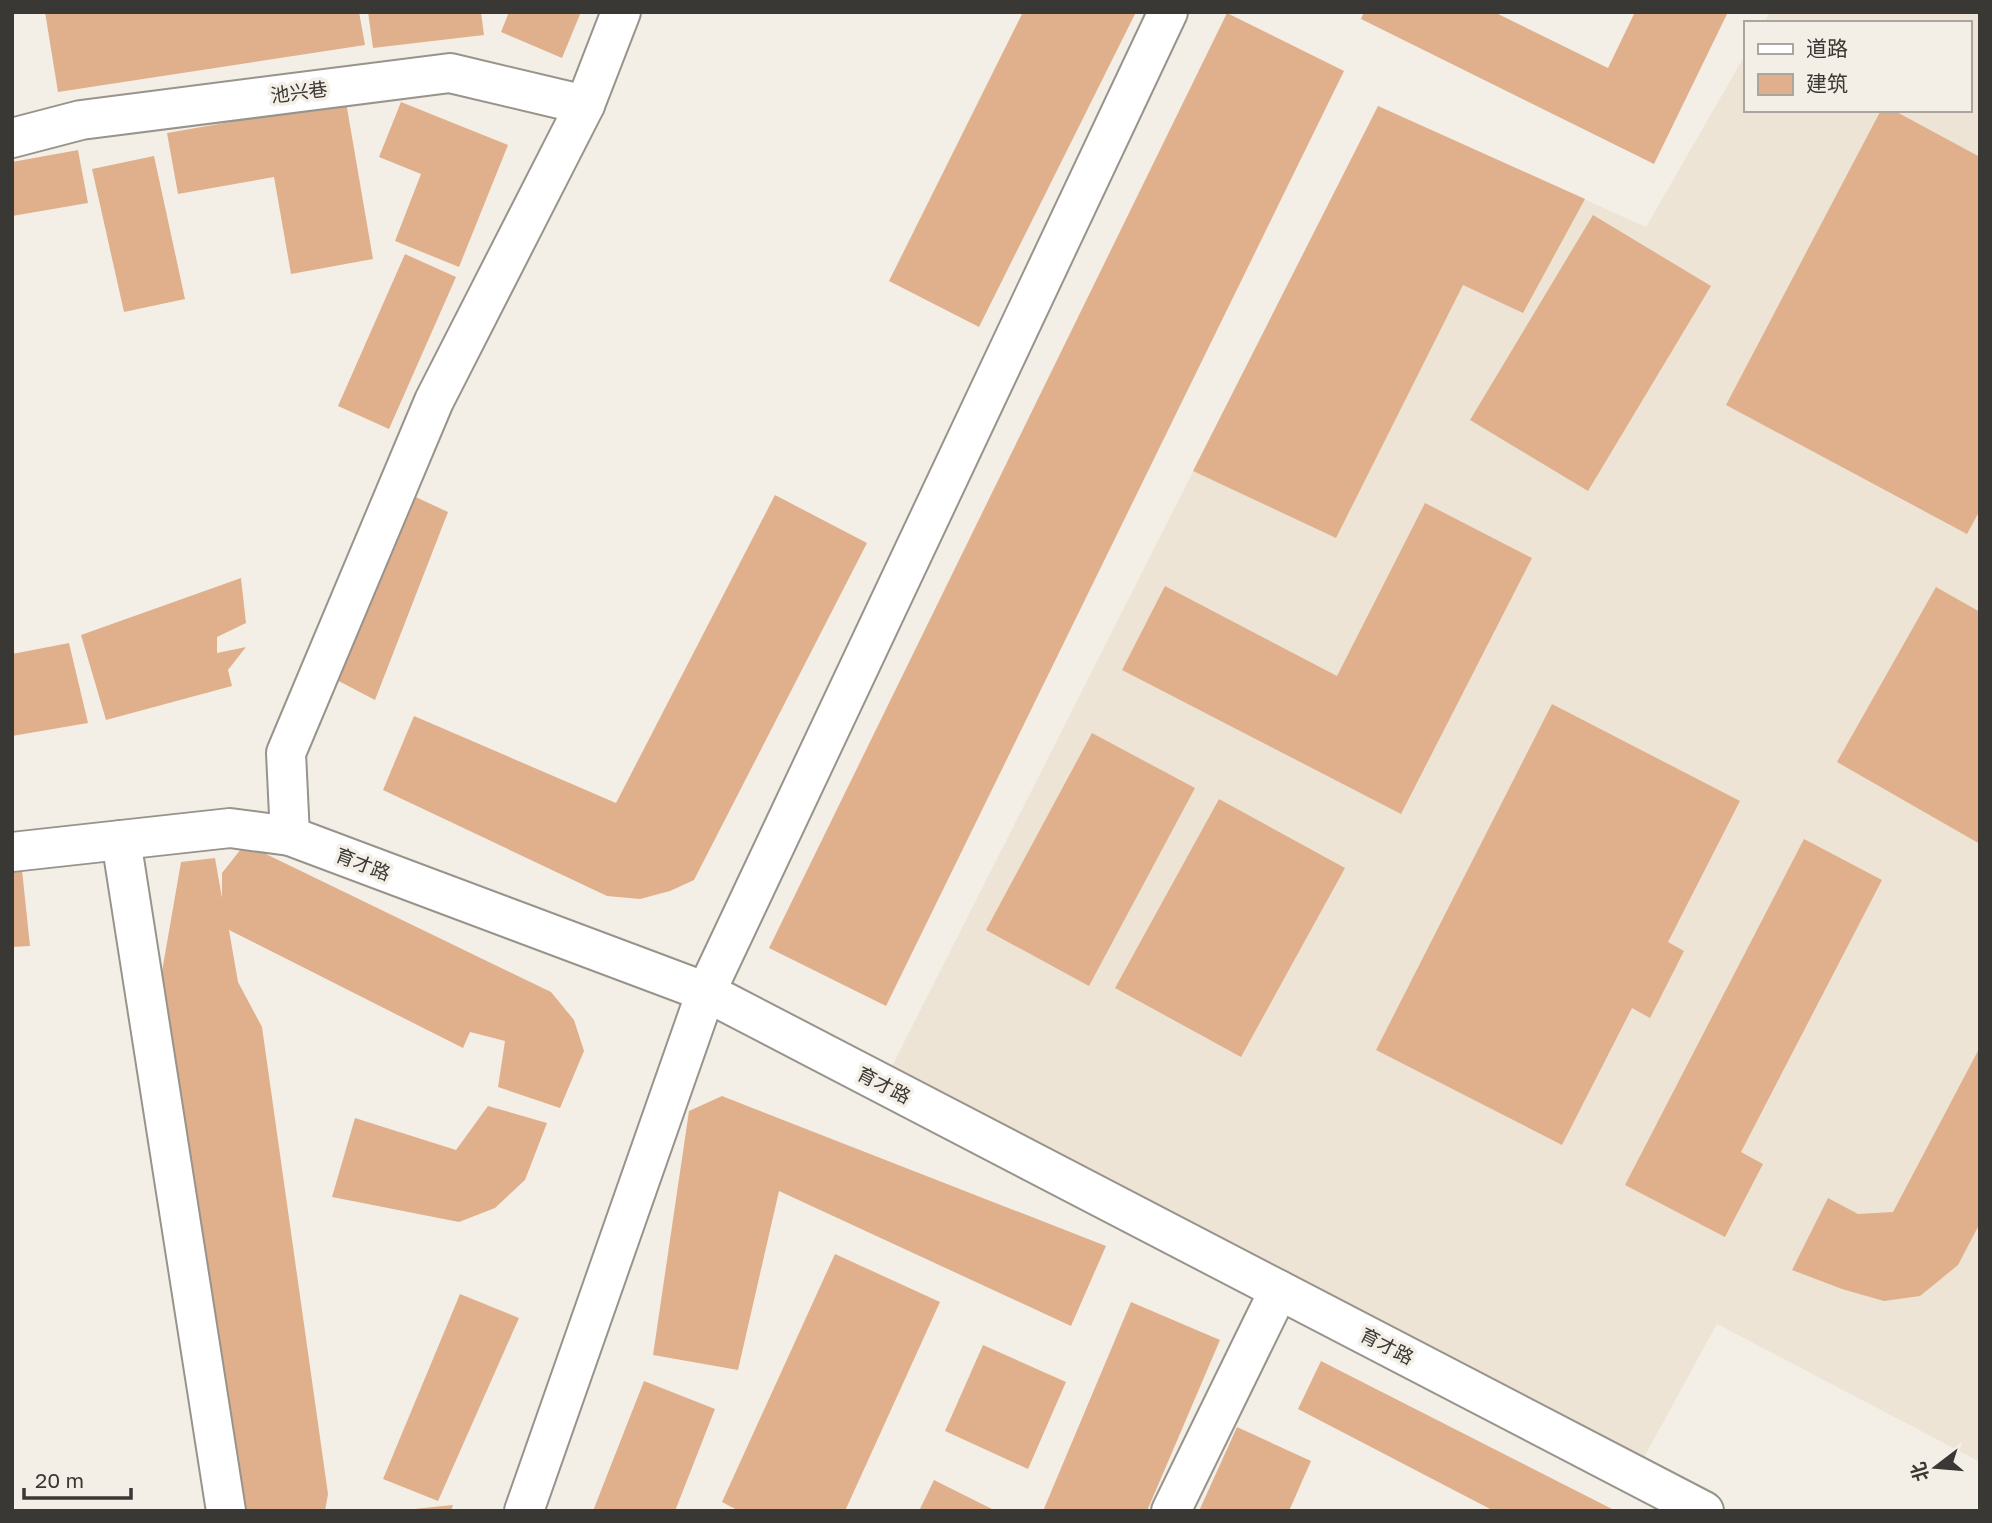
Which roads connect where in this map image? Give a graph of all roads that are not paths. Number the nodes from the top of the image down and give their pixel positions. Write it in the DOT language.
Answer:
graph roads {
  1 [pos="621,12"];
  2 [pos="1168,12"];
  3 [pos="585,106"];
  4 [pos="12,138"];
  5 [pos="290,836"];
  6 [pos="121,840"];
  7 [pos="12,852"];
  8 [pos="706,992"];
  9 [pos="1279,1290"];
  10 [pos="226,1511"];
  11 [pos="524,1511"];
  12 [pos="1171,1511"];
  13 [pos="1704,1511"];
  1 -- 3 [label="street"];
  2 -- 8 [label="street"];
  3 -- 4 [label="street, 池兴巷"];
  3 -- 5 [label="street"];
  5 -- 6 [label="street, 育才路"];
  5 -- 8 [label="street, 育才路"];
  6 -- 7 [label="street, 育才路"];
  6 -- 10 [label="street"];
  8 -- 9 [label="street, 育才路"];
  8 -- 11 [label="street"];
  9 -- 12 [label="street"];
  9 -- 13 [label="street, 育才路"];
}
